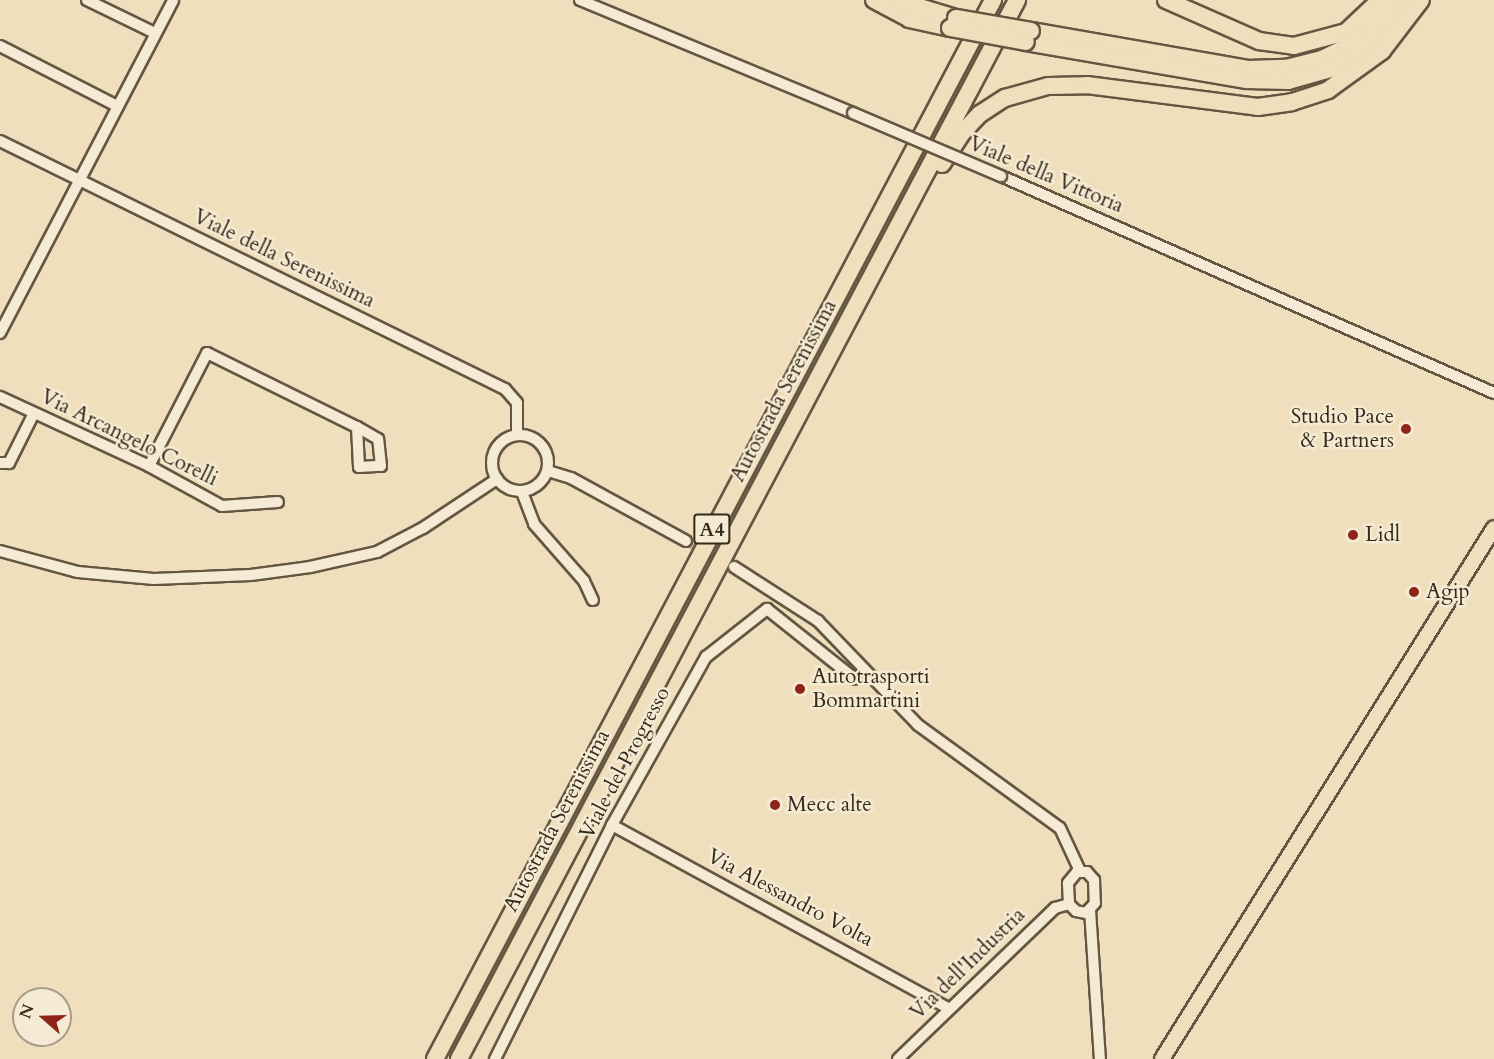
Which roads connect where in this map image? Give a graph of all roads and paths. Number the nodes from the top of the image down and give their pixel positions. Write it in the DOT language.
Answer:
graph roads {
  1 [pos="87,0"];
  2 [pos="172,0"];
  3 [pos="580,0"];
  4 [pos="874,0"];
  5 [pos="896,0"];
  6 [pos="981,0"];
  7 [pos="993,0"];
  8 [pos="1017,0"];
  9 [pos="1166,0"];
  10 [pos="1380,0"];
  11 [pos="1394,0"];
  12 [pos="1407,0"];
  13 [pos="1421,0"];
  14 [pos="953,23"];
  15 [pos="155,33"];
  16 [pos="1028,36"];
  17 [pos="0,46"];
  18 [pos="962,57"];
  19 [pos="117,106"];
  20 [pos="0,141"];
  21 [pos="78,180"];
  22 [pos="890,239"];
  23 [pos="4,315"];
  24 [pos="0,333"];
  25 [pos="1494,393"];
  26 [pos="0,398"];
  27 [pos="34,413"];
  28 [pos="357,428"];
  29 [pos="517,435"];
  30 [pos="0,463"];
  31 [pos="149,466"];
  32 [pos="548,471"];
  33 [pos="497,479"];
  34 [pos="522,492"];
  35 [pos="278,502"];
  36 [pos="1494,528"];
  37 [pos="686,541"];
  38 [pos="0,551"];
  39 [pos="734,567"];
  40 [pos="593,600"];
  41 [pos="855,679"];
  42 [pos="612,825"];
  43 [pos="1080,871"];
  44 [pos="1069,904"];
  45 [pos="1090,910"];
  46 [pos="948,1008"];
  47 [pos="435,1059"];
  48 [pos="459,1059"];
  49 [pos="495,1059"];
  50 [pos="898,1059"];
  51 [pos="1100,1059"];
  52 [pos="1162,1059"];
  1 -- 15 [label="street"];
  2 -- 15 [label="street"];
  3 -- 25 [label="street, Viale della Vittoria, bridge"];
  4 -- 14 [label="highway"];
  5 -- 14 [label="highway"];
  6 -- 18 [label="highway"];
  7 -- 18 [label="highway, Autostrada Serenissima / A4"];
  8 -- 22 [label="highway, Autostrada Serenissima / A4"];
  9 -- 10 [label="highway"];
  11 -- 16 [label="highway"];
  12 -- 16 [label="highway"];
  13 -- 22 [label="highway"];
  14 -- 16 [label="highway, bridge"];
  15 -- 19 [label="street"];
  17 -- 19 [label="street"];
  18 -- 47 [label="highway, Autostrada Serenissima / A4"];
  19 -- 21 [label="street"];
  20 -- 21 [label="street, Viale della Serenissima"];
  21 -- 23 [label="street"];
  21 -- 29 [label="street, Viale della Serenissima"];
  22 -- 48 [label="highway, Autostrada Serenissima / A4"];
  23 -- 24 [label="street"];
  26 -- 27 [label="street, Via Arcangelo Corelli"];
  27 -- 30 [label="street"];
  27 -- 31 [label="street, Via Arcangelo Corelli"];
  28 -- 31 [label="street"];
  29 -- 32 [label="street"];
  29 -- 33 [label="street"];
  31 -- 35 [label="street, Via Arcangelo Corelli"];
  32 -- 34 [label="street"];
  32 -- 37 [label="street"];
  33 -- 34 [label="street"];
  33 -- 38 [label="street"];
  34 -- 40 [label="street"];
  36 -- 52 [label="main road"];
  39 -- 43 [label="street"];
  41 -- 42 [label="street, Viale del Progresso"];
  42 -- 46 [label="street, Via Alessandro Volta"];
  42 -- 49 [label="street, Viale del Progresso"];
  43 -- 44 [label="street"];
  43 -- 45 [label="street"];
  44 -- 45 [label="street"];
  44 -- 46 [label="street, Via dell'Industria"];
  45 -- 51 [label="street"];
  46 -- 50 [label="street, Via dell'Industria"];
}
